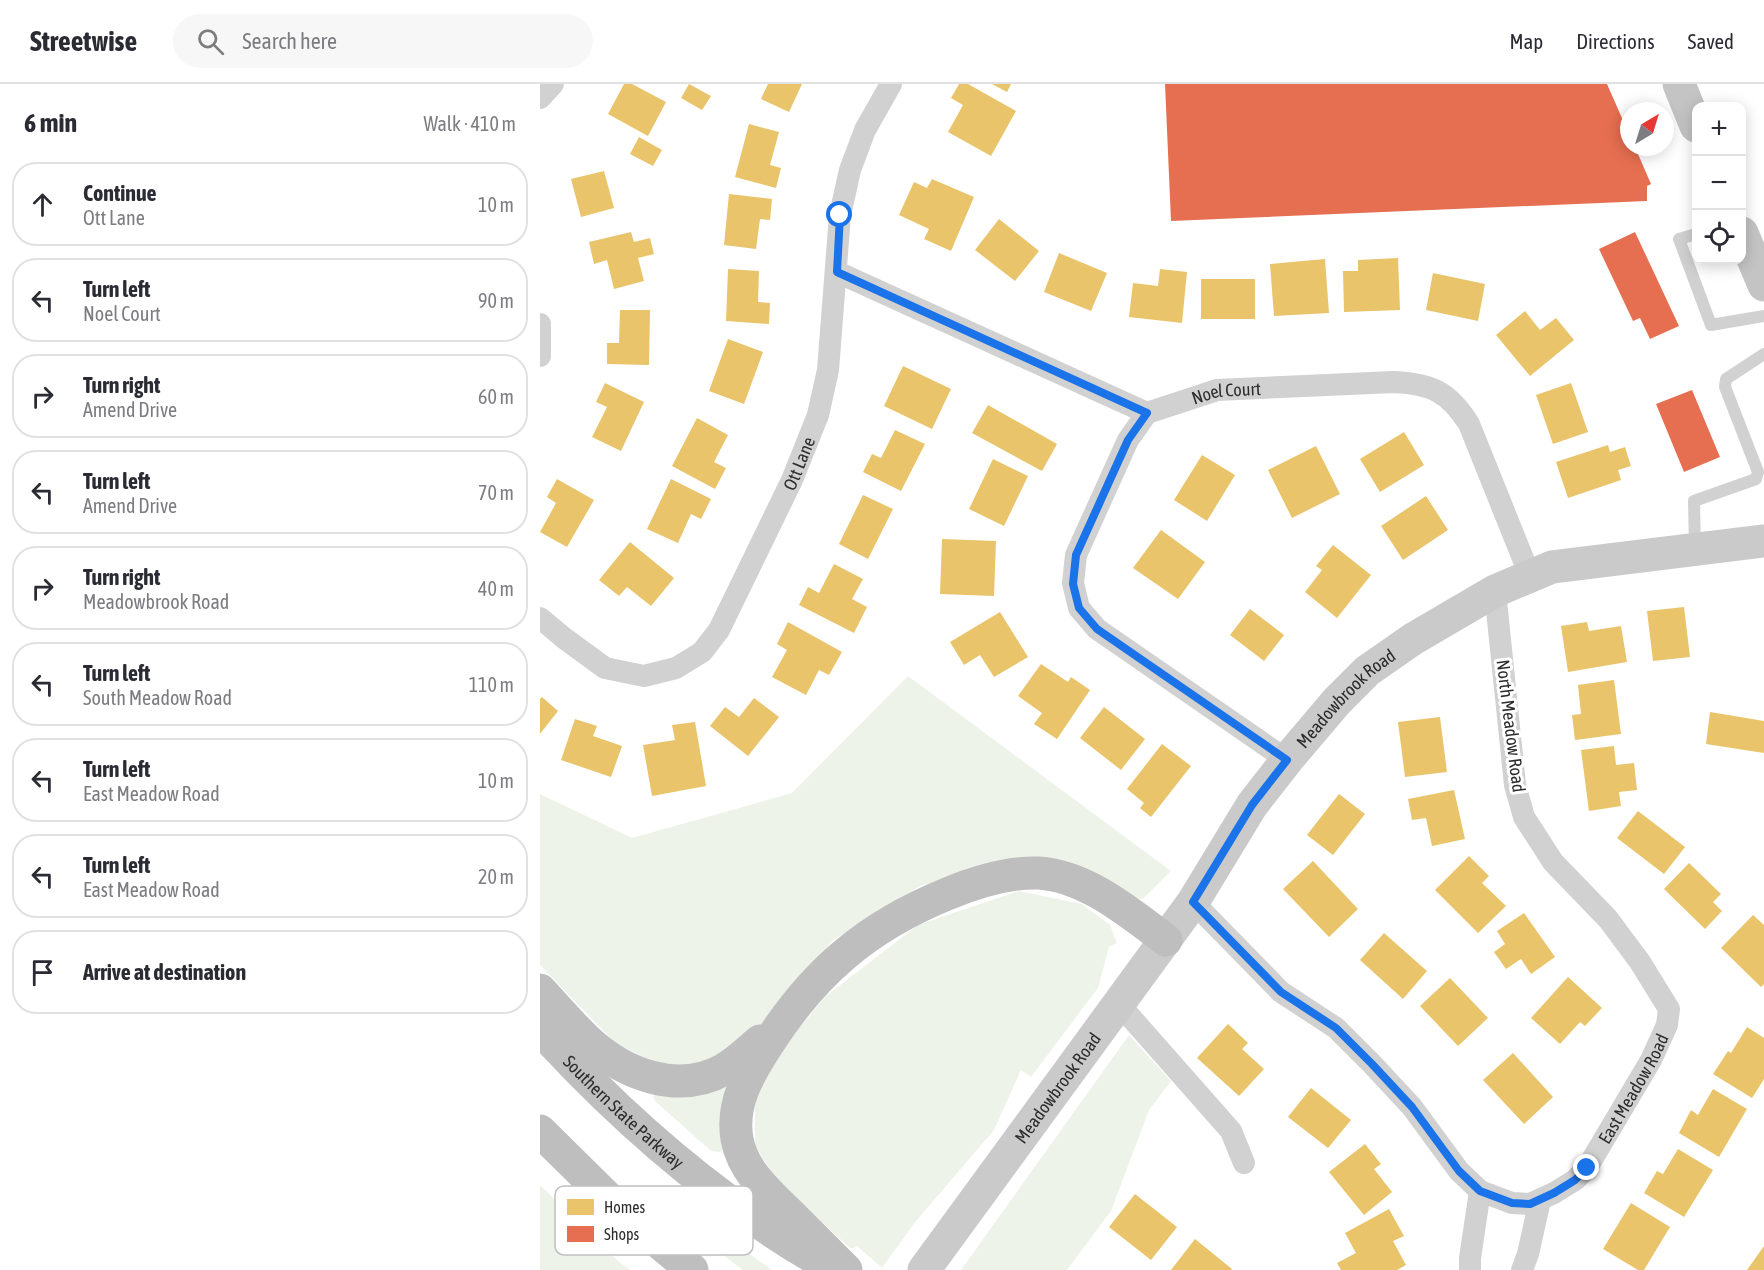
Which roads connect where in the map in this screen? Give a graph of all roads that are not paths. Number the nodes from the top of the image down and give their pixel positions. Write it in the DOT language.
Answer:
graph roads {
  1 [pos="553,84"];
  2 [pos="891,84"];
  3 [pos="1679,84"];
  4 [pos="540,98"];
  5 [pos="1692,116"];
  6 [pos="1692,235"];
  7 [pos="1746,242"];
  8 [pos="837,272"];
  9 [pos="1764,285"];
  10 [pos="1764,316"];
  11 [pos="540,324"];
  12 [pos="1764,354"];
  13 [pos="540,356"];
  14 [pos="1147,413"];
  15 [pos="1764,541"];
  16 [pos="1695,550"];
  17 [pos="1530,576"];
  18 [pos="1495,591"];
  19 [pos="540,618"];
  20 [pos="1287,760"];
  21 [pos="1193,902"];
  22 [pos="1166,939"];
  23 [pos="540,990"];
  24 [pos="1660,993"];
  25 [pos="1119,1004"];
  26 [pos="782,1022"];
  27 [pos="540,1029"];
  28 [pos="540,1131"];
  29 [pos="1244,1163"];
  30 [pos="595,1186"];
  31 [pos="710,1186"];
  32 [pos="1480,1191"];
  33 [pos="1540,1200"];
  34 [pos="753,1219"];
  35 [pos="670,1255"];
  36 [pos="674,1255"];
  37 [pos="684,1270"];
  38 [pos="692,1270"];
  39 [pos="835,1270"];
  40 [pos="846,1270"];
  41 [pos="924,1270"];
  42 [pos="1470,1270"];
  43 [pos="1521,1270"];
  1 -- 4 [label="street"];
  2 -- 8 [label="street, Ott Lane"];
  3 -- 5 [label="main road"];
  6 -- 10 [label="lane"];
  7 -- 9 [label="main road"];
  8 -- 14 [label="street"];
  8 -- 19 [label="street, Ott Lane"];
  11 -- 13 [label="street"];
  12 -- 16 [label="lane"];
  14 -- 17 [label="street, Noel Court"];
  14 -- 20 [label="street"];
  15 -- 16 [label="street, Meadowbrook Road"];
  16 -- 17 [label="street, Meadowbrook Road"];
  17 -- 18 [label="street, Meadowbrook Road"];
  18 -- 20 [label="street, Meadowbrook Road"];
  18 -- 24 [label="street, North Meadow Road"];
  20 -- 21 [label="street, Meadowbrook Road"];
  21 -- 22 [label="street, Meadowbrook Road"];
  21 -- 32 [label="street"];
  22 -- 25 [label="street, Meadowbrook Road"];
  22 -- 26 [label="highway"];
  23 -- 26 [label="highway"];
  24 -- 33 [label="street, East Meadow Road"];
  25 -- 29 [label="street"];
  25 -- 41 [label="street, Meadowbrook Road"];
  26 -- 40 [label="highway"];
  27 -- 31 [label="highway, Southern State Parkway"];
  28 -- 30 [label="highway"];
  32 -- 33 [label="street, East Meadow Road"];
  32 -- 42 [label="street"];
  33 -- 43 [label="street"];
  34 -- 39 [label="highway, Southern State Parkway"];
  35 -- 37 [label="highway"];
  36 -- 38 [label="highway"];
}
